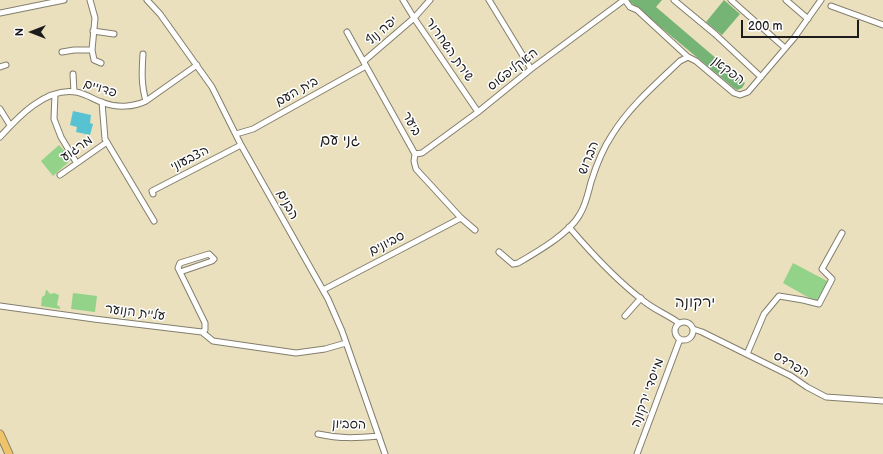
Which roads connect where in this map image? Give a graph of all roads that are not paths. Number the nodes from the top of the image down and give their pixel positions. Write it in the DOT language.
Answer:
graph roads {
  1 [pos="64,0"];
  2 [pos="90,0"];
  3 [pos="147,0"];
  4 [pos="403,0"];
  5 [pos="430,0"];
  6 [pos="489,0"];
  7 [pos="624,0"];
  8 [pos="674,0"];
  9 [pos="731,0"];
  10 [pos="786,0"];
  11 [pos="821,0"];
  12 [pos="831,6"];
  13 [pos="0,13"];
  14 [pos="414,18"];
  15 [pos="808,19"];
  16 [pos="883,24"];
  17 [pos="93,30"];
  18 [pos="347,32"];
  19 [pos="114,34"];
  20 [pos="785,48"];
  21 [pos="92,50"];
  22 [pos="62,52"];
  23 [pos="143,54"];
  24 [pos="688,57"];
  25 [pos="101,63"];
  26 [pos="365,64"];
  27 [pos="6,65"];
  28 [pos="197,65"];
  29 [pos="0,67"];
  30 [pos="531,69"];
  31 [pos="74,74"];
  32 [pos="761,77"];
  33 [pos="74,92"];
  34 [pos="55,94"];
  35 [pos="146,100"];
  36 [pos="102,102"];
  37 [pos="0,109"];
  38 [pos="478,112"];
  39 [pos="10,126"];
  40 [pos="236,134"];
  41 [pos="0,137"];
  42 [pos="107,142"];
  43 [pos="241,145"];
  44 [pos="415,154"];
  45 [pos="76,162"];
  46 [pos="60,175"];
  47 [pos="153,194"];
  48 [pos="461,218"];
  49 [pos="154,221"];
  50 [pos="569,227"];
  51 [pos="475,230"];
  52 [pos="842,233"];
  53 [pos="499,252"];
  54 [pos="180,272"];
  55 [pos="323,290"];
  56 [pos="641,298"];
  57 [pos="0,306"];
  58 [pos="625,316"];
  59 [pos="678,323"];
  60 [pos="693,329"];
  61 [pos="202,332"];
  62 [pos="680,339"];
  63 [pos="346,343"];
  64 [pos="747,354"];
  65 [pos="883,401"];
  66 [pos="318,434"];
  67 [pos="0,435"];
  68 [pos="379,436"];
  69 [pos="9,454"];
  70 [pos="385,454"];
  71 [pos="637,454"];
  1 -- 13 [label="street"];
  2 -- 17 [label="street"];
  3 -- 28 [label="street, הבנים"];
  4 -- 14 [label="street, שירת השחרור"];
  5 -- 14 [label="street, יפה נוף"];
  6 -- 30 [label="street"];
  7 -- 24 [label="street, הפקאן"];
  7 -- 30 [label="street, האקליפטוס"];
  8 -- 32 [label="street"];
  9 -- 20 [label="street"];
  10 -- 15 [label="street"];
  11 -- 15 [label="street, הפקאן"];
  12 -- 16 [label="street"];
  14 -- 26 [label="street, יפה נוף"];
  14 -- 38 [label="street, שירת השחרור"];
  15 -- 20 [label="street, הפקאן"];
  17 -- 19 [label="street"];
  17 -- 21 [label="street"];
  18 -- 26 [label="street, ביער"];
  20 -- 32 [label="street, הפקאן"];
  21 -- 22 [label="street"];
  21 -- 25 [label="street"];
  23 -- 35 [label="street"];
  24 -- 32 [label="street, הפקאן"];
  24 -- 50 [label="street, הברוש"];
  26 -- 40 [label="street, בית העם"];
  26 -- 44 [label="street, ביער"];
  27 -- 29 [label="street"];
  28 -- 35 [label="street, פדויים"];
  28 -- 40 [label="street, הבנים"];
  30 -- 38 [label="street, האקליפטוס"];
  31 -- 33 [label="street"];
  33 -- 34 [label="street, פדויים"];
  33 -- 36 [label="street, פדויים"];
  34 -- 39 [label="street, פדויים"];
  34 -- 45 [label="street"];
  35 -- 36 [label="street, פדויים"];
  36 -- 42 [label="street"];
  37 -- 39 [label="street"];
  38 -- 44 [label="street, האקליפטוס"];
  39 -- 41 [label="street, פדויים"];
  40 -- 43 [label="street, הבנים"];
  42 -- 45 [label="street, מרגוע"];
  42 -- 49 [label="street"];
  43 -- 47 [label="street, הצבעוני"];
  43 -- 55 [label="street, הבנים"];
  44 -- 48 [label="street, ביער"];
  45 -- 46 [label="street, מרגוע"];
  48 -- 51 [label="street, ביער"];
  48 -- 55 [label="street, סביונים"];
  50 -- 53 [label="street, הברוש"];
  50 -- 56 [label="street"];
  52 -- 64 [label="street"];
  54 -- 54 [label="street"];
  54 -- 61 [label="street"];
  55 -- 63 [label="street, הבנים"];
  56 -- 58 [label="street"];
  56 -- 59 [label="street"];
  57 -- 61 [label="street, עליית הנוער"];
  59 -- 60 [label="street"];
  59 -- 62 [label="street"];
  60 -- 62 [label="street"];
  60 -- 64 [label="street, הפרדס"];
  61 -- 63 [label="street"];
  62 -- 71 [label="street, מייסדי ירקונה"];
  63 -- 68 [label="street, הבנים"];
  64 -- 65 [label="street, הפרדס"];
  66 -- 68 [label="street, הסביון"];
  67 -- 69 [label="main road"];
  68 -- 70 [label="street, הבנים"];
}
